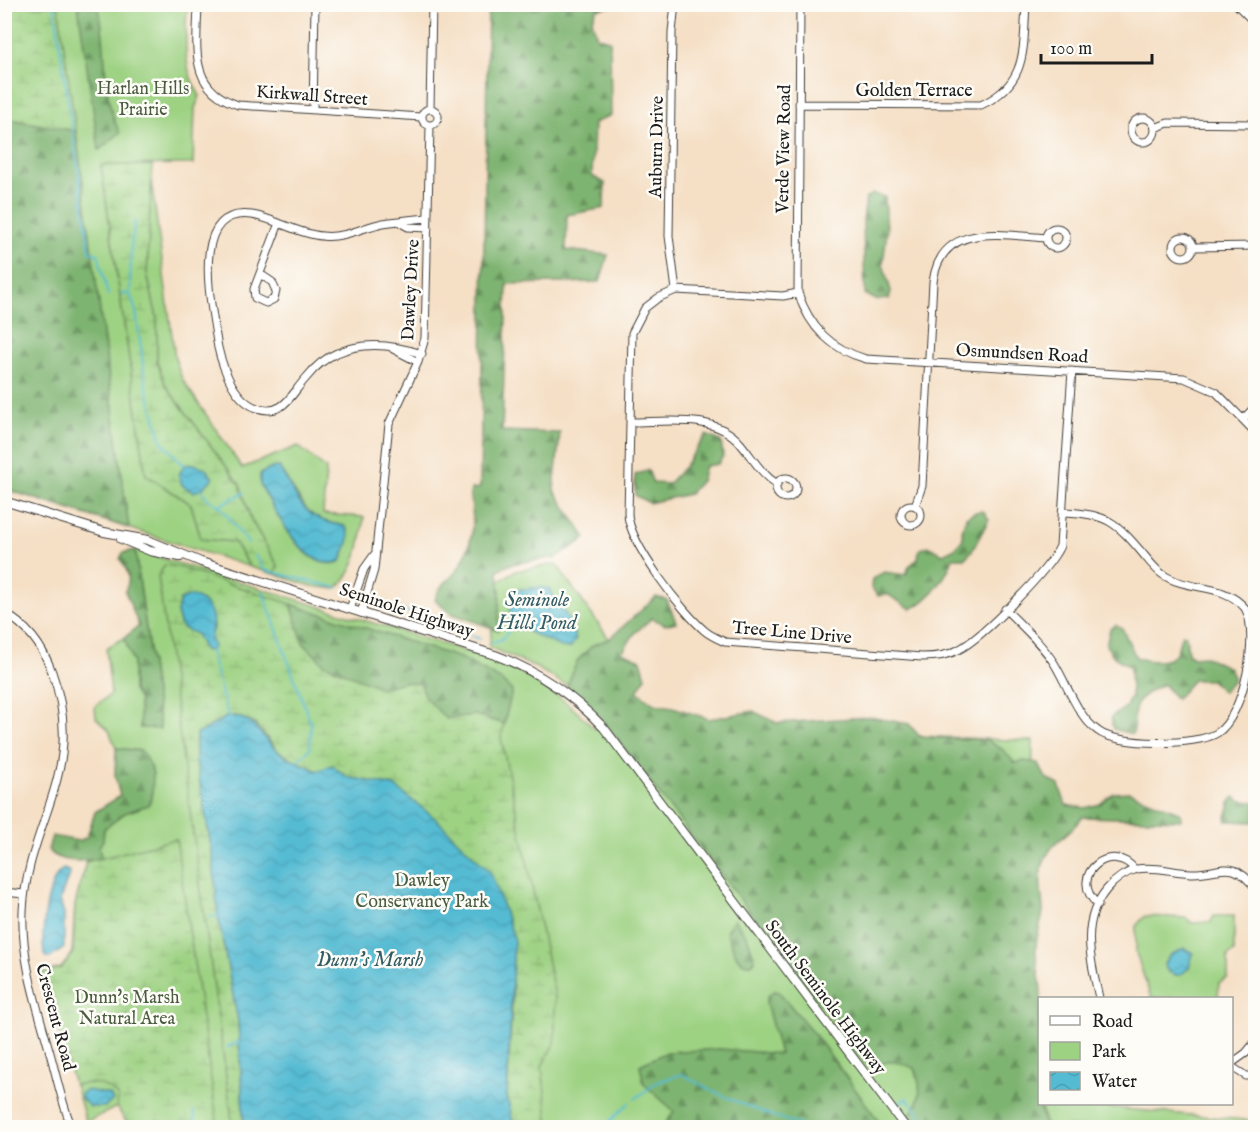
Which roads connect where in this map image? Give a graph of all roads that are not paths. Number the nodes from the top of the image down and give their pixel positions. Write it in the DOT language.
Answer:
graph roads {
  1 [pos="198,4"];
  2 [pos="315,4"];
  3 [pos="432,4"];
  4 [pos="675,4"];
  5 [pos="800,4"];
  6 [pos="1026,4"];
  7 [pos="1236,4"];
  8 [pos="1256,24"];
  9 [pos="799,104"];
  10 [pos="430,109"];
  11 [pos="313,110"];
  12 [pos="422,117"];
  13 [pos="1256,124"];
  14 [pos="430,126"];
  15 [pos="1155,128"];
  16 [pos="428,218"];
  17 [pos="279,223"];
  18 [pos="401,223"];
  19 [pos="428,228"];
  20 [pos="1046,237"];
  21 [pos="1256,246"];
  22 [pos="1193,247"];
  23 [pos="260,274"];
  24 [pos="676,290"];
  25 [pos="798,293"];
  26 [pos="391,348"];
  27 [pos="422,354"];
  28 [pos="418,362"];
  29 [pos="929,363"];
  30 [pos="1072,371"];
  31 [pos="1256,406"];
  32 [pos="1244,419"];
  33 [pos="630,422"];
  34 [pos="1256,433"];
  35 [pos="777,484"];
  36 [pos="4,501"];
  37 [pos="915,506"];
  38 [pos="1065,512"];
  39 [pos="374,555"];
  40 [pos="350,609"];
  41 [pos="1005,609"];
  42 [pos="4,613"];
  43 [pos="361,613"];
  44 [pos="1135,870"];
  45 [pos="723,885"];
  46 [pos="1255,887"];
  47 [pos="4,892"];
  48 [pos="24,894"];
  49 [pos="1098,905"];
  50 [pos="1099,997"];
  51 [pos="1256,1041"];
  52 [pos="1233,1064"];
  53 [pos="1233,1066"];
  54 [pos="1256,1076"];
  55 [pos="72,1128"];
  56 [pos="906,1128"];
  1 -- 11 [label="street, Kirkwall Street"];
  2 -- 11 [label="street"];
  3 -- 10 [label="street"];
  4 -- 24 [label="street, Auburn Drive"];
  5 -- 9 [label="street, Verde View Road"];
  6 -- 9 [label="street, Golden Terrace"];
  7 -- 8 [label="street"];
  9 -- 25 [label="street, Verde View Road"];
  10 -- 12 [label="street"];
  10 -- 14 [label="street"];
  11 -- 12 [label="street, Kirkwall Street"];
  12 -- 14 [label="street"];
  13 -- 15 [label="street"];
  14 -- 16 [label="street, Dawley Drive"];
  16 -- 18 [label="street"];
  16 -- 19 [label="street, Dawley Drive"];
  17 -- 18 [label="street"];
  17 -- 23 [label="street"];
  17 -- 26 [label="street"];
  18 -- 19 [label="street"];
  19 -- 27 [label="street, Dawley Drive"];
  20 -- 29 [label="street"];
  21 -- 22 [label="street"];
  24 -- 25 [label="street"];
  24 -- 33 [label="street, Tree Line Drive"];
  25 -- 29 [label="street, Osmundsen Road"];
  26 -- 27 [label="street"];
  26 -- 28 [label="street"];
  27 -- 28 [label="street, Dawley Drive"];
  28 -- 39 [label="street, Dawley Drive"];
  29 -- 30 [label="street, Osmundsen Road"];
  29 -- 37 [label="street"];
  30 -- 32 [label="street, Osmundsen Road"];
  30 -- 38 [label="street, Tree Line Drive"];
  31 -- 32 [label="street"];
  32 -- 34 [label="street, Osmundsen Road"];
  33 -- 35 [label="street"];
  33 -- 41 [label="street, Tree Line Drive"];
  36 -- 40 [label="street, Seminole Highway"];
  38 -- 41 [label="street, Tree Line Drive"];
  38 -- 41 [label="street"];
  39 -- 40 [label="street, Dawley Drive"];
  39 -- 43 [label="street, Dawley Drive"];
  40 -- 43 [label="street, Seminole Highway"];
  42 -- 48 [label="street, Crescent Road"];
  43 -- 45 [label="street, Seminole Highway"];
  44 -- 46 [label="street"];
  44 -- 49 [label="street"];
  44 -- 49 [label="street"];
  45 -- 56 [label="street, South Seminole Highway"];
  47 -- 48 [label="street"];
  48 -- 55 [label="street, Crescent Road"];
  49 -- 50 [label="street"];
  51 -- 52 [label="street"];
  53 -- 54 [label="street"];
}
